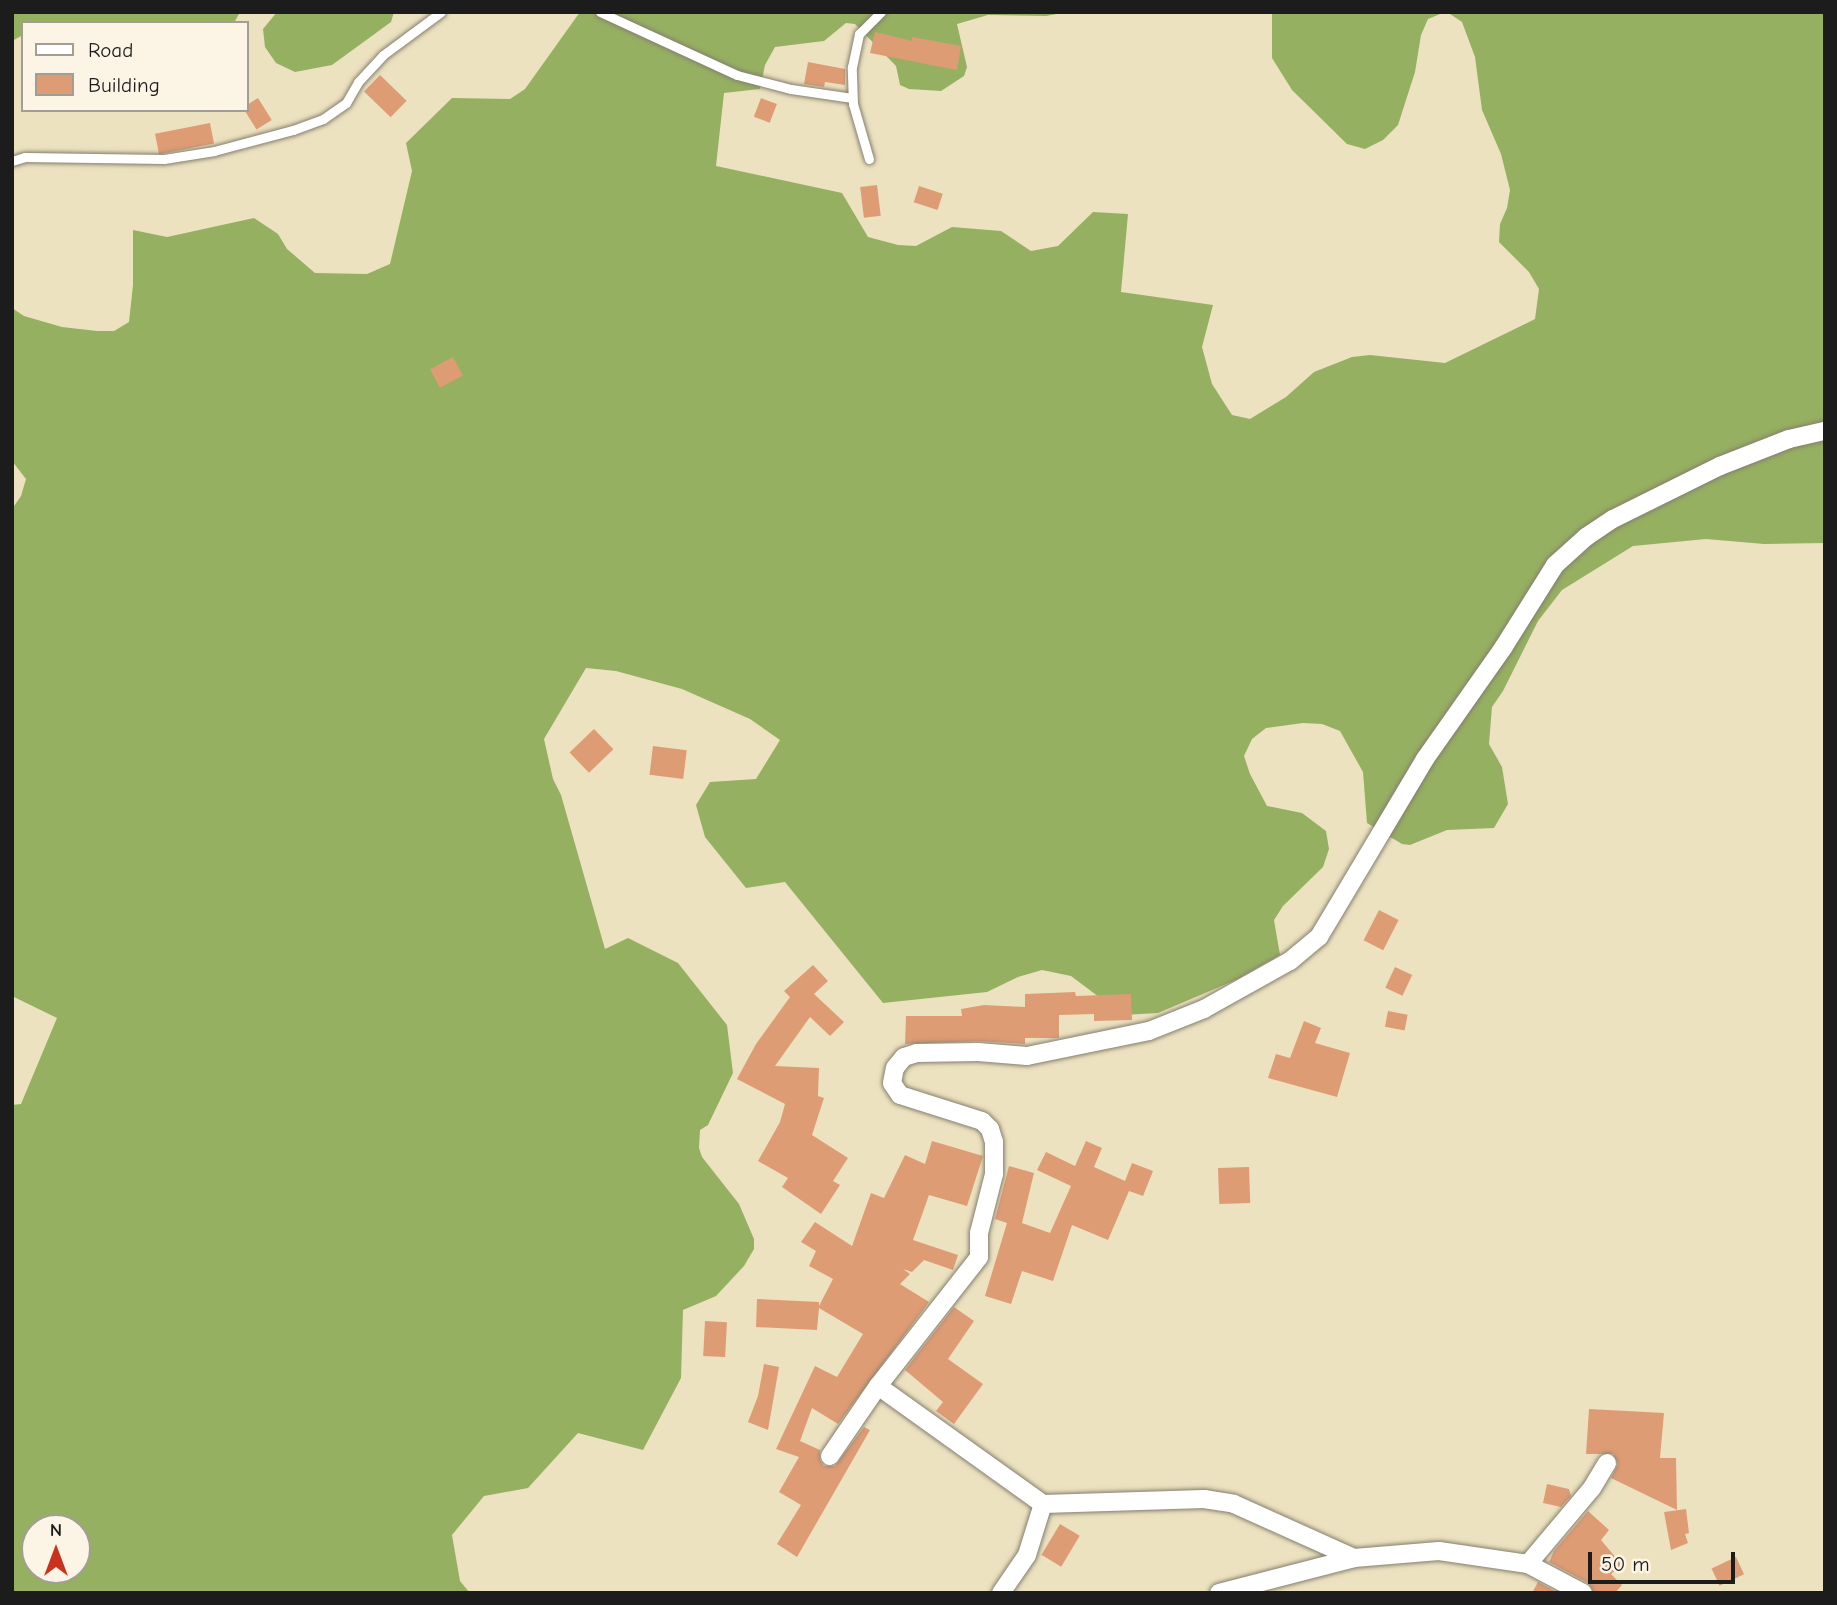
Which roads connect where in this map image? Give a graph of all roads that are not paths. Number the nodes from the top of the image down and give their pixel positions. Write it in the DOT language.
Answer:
graph roads {
  1 [pos="441,12"];
  2 [pos="600,12"];
  3 [pos="881,12"];
  4 [pos="852,98"];
  5 [pos="869,159"];
  6 [pos="12,160"];
  7 [pos="1825,431"];
  8 [pos="878,1386"];
  9 [pos="830,1456"];
  10 [pos="1607,1463"];
  11 [pos="1043,1504"];
  12 [pos="1354,1558"];
  13 [pos="1528,1564"];
  14 [pos="1001,1593"];
  15 [pos="1219,1593"];
  16 [pos="1583,1593"];
  1 -- 6 [label="lane"];
  2 -- 4 [label="lane"];
  3 -- 4 [label="lane"];
  4 -- 5 [label="lane"];
  7 -- 8 [label="street"];
  8 -- 9 [label="street"];
  8 -- 11 [label="street"];
  10 -- 13 [label="street"];
  11 -- 12 [label="street"];
  11 -- 14 [label="street"];
  12 -- 13 [label="street"];
  12 -- 15 [label="street"];
  13 -- 16 [label="street"];
}
